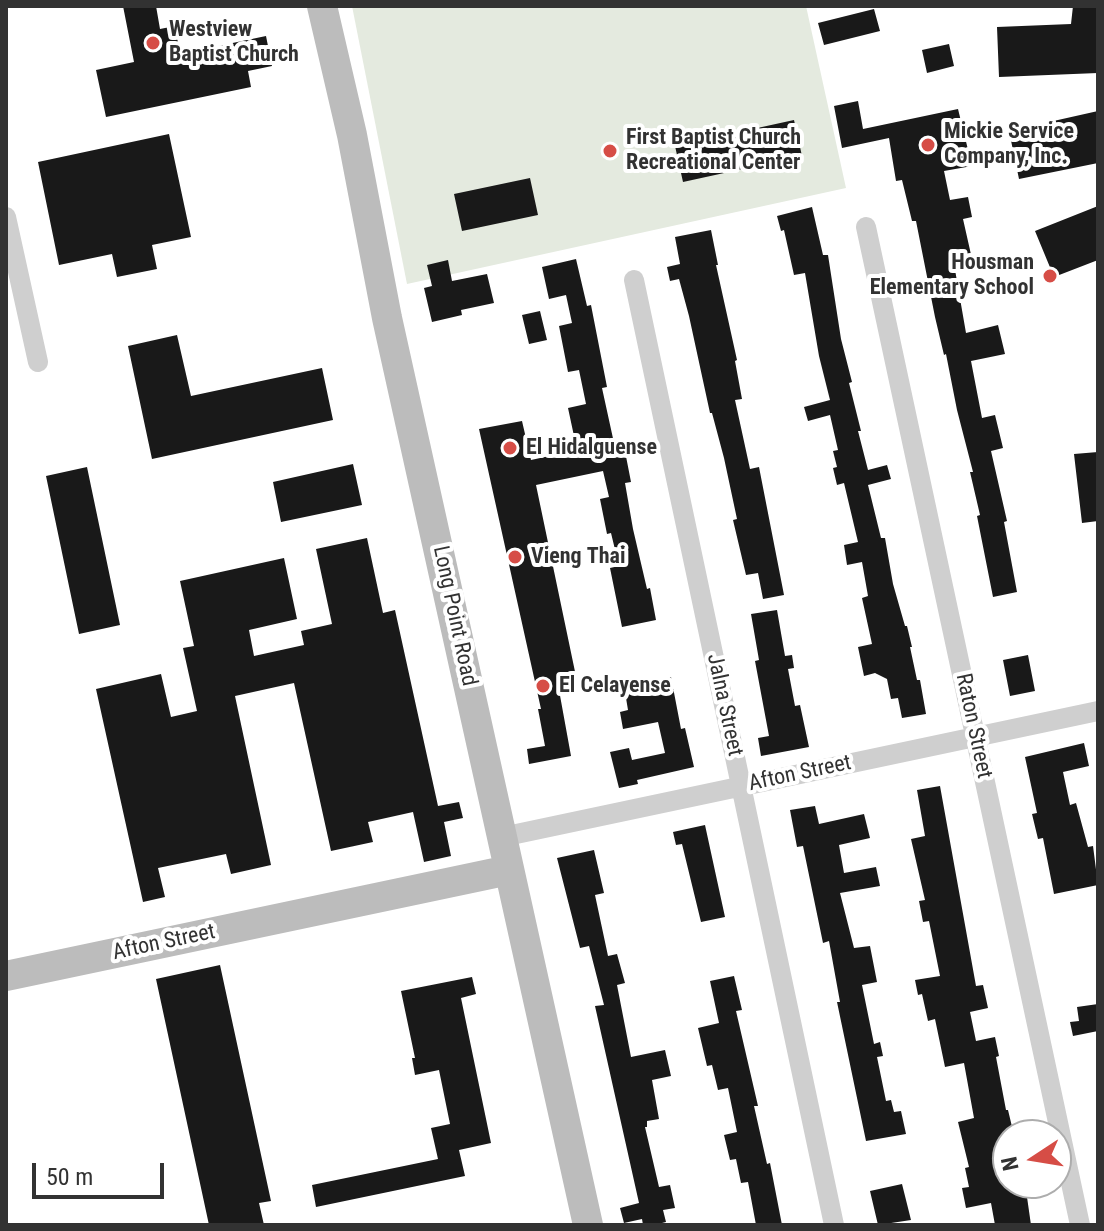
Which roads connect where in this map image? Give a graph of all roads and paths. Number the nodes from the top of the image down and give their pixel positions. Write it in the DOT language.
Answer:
graph roads {
  1 [pos="322,6"];
  2 [pos="6,217"];
  3 [pos="866,227"];
  4 [pos="634,280"];
  5 [pos="38,362"];
  6 [pos="1098,711"];
  7 [pos="975,738"];
  8 [pos="741,786"];
  9 [pos="502,837"];
  10 [pos="509,870"];
  11 [pos="6,976"];
  12 [pos="588,1225"];
  13 [pos="834,1225"];
  14 [pos="1080,1225"];
  1 -- 9 [label="main road, Long Point Road"];
  2 -- 5 [label="street"];
  3 -- 7 [label="street, Raton Street"];
  4 -- 8 [label="street, Jalna Street"];
  6 -- 7 [label="street, Afton Street"];
  7 -- 8 [label="street, Afton Street"];
  7 -- 14 [label="street, Raton Street"];
  8 -- 9 [label="street, Afton Street"];
  8 -- 13 [label="street, Jalna Street"];
  9 -- 10 [label="main road, Long Point Road"];
  10 -- 11 [label="main road, Afton Street"];
  10 -- 12 [label="main road, Long Point Road"];
}
